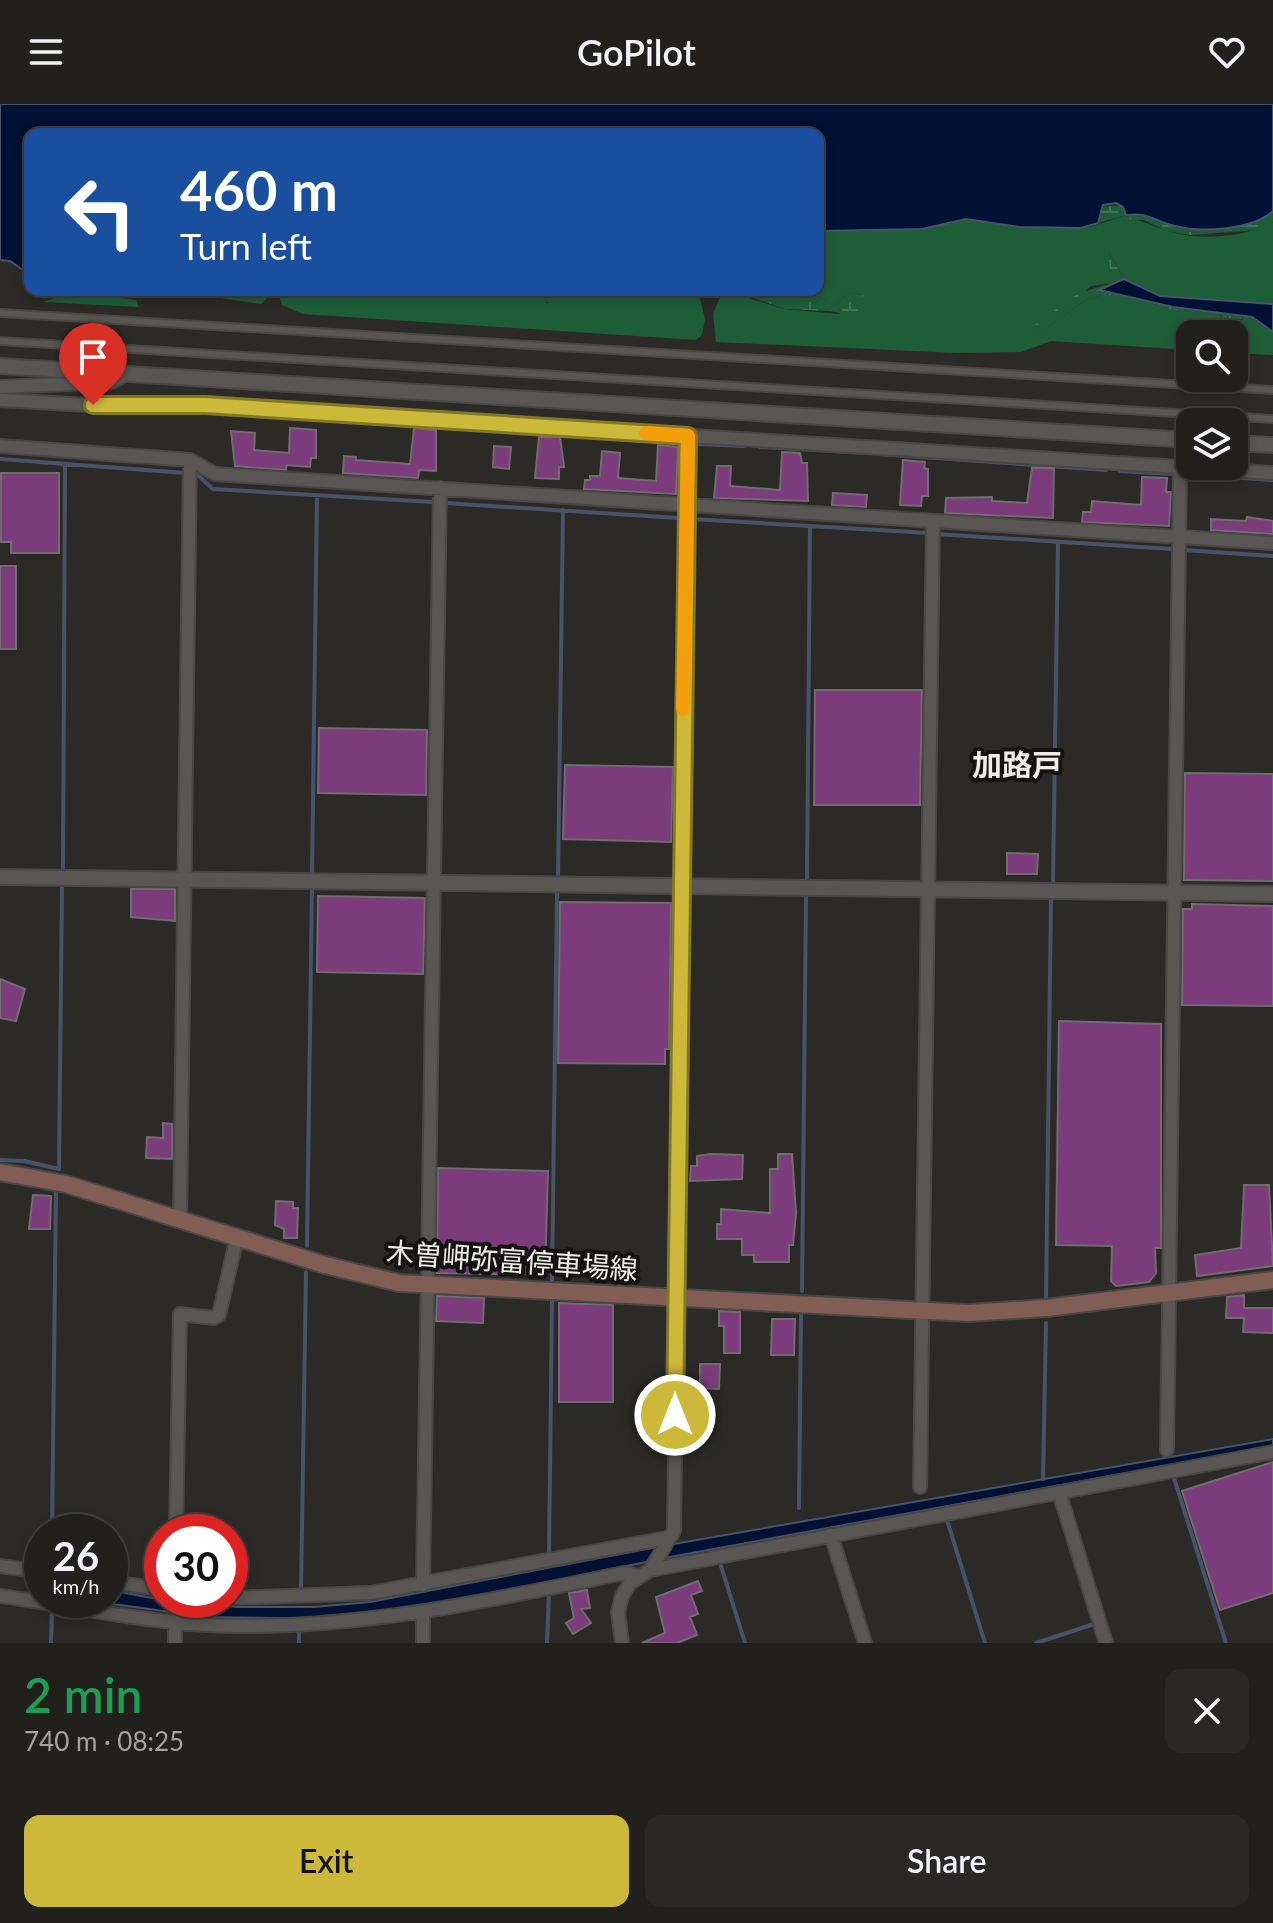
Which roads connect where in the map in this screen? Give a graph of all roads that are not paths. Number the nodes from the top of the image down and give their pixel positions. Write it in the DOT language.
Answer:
graph roads {
  1 [pos="0,313"];
  2 [pos="0,341"];
  3 [pos="0,366"];
  4 [pos="126,374"];
  5 [pos="0,387"];
  6 [pos="1273,390"];
  7 [pos="0,400"];
  8 [pos="1273,419"];
  9 [pos="688,436"];
  10 [pos="1176,439"];
  11 [pos="1248,444"];
  12 [pos="1273,445"];
  13 [pos="0,446"];
  14 [pos="190,460"];
  15 [pos="1176,467"];
  16 [pos="1248,471"];
  17 [pos="1273,473"];
  18 [pos="1180,480"];
  19 [pos="440,488"];
  20 [pos="685,505"];
  21 [pos="933,521"];
  22 [pos="1178,537"];
  23 [pos="1273,543"];
  24 [pos="0,877"];
  25 [pos="185,880"];
  26 [pos="434,883"];
  27 [pos="681,885"];
  28 [pos="928,890"];
  29 [pos="1174,892"];
  30 [pos="1273,894"];
  31 [pos="0,1172"];
  32 [pos="180,1220"];
  33 [pos="237,1237"];
  34 [pos="1273,1280"];
  35 [pos="430,1285"];
  36 [pos="1169,1293"];
  37 [pos="676,1298"];
  38 [pos="923,1309"];
  39 [pos="1167,1450"];
  40 [pos="1273,1452"];
  41 [pos="920,1487"];
  42 [pos="1059,1492"];
  43 [pos="176,1514"];
  44 [pos="831,1535"];
  45 [pos="667,1538"];
  46 [pos="0,1566"];
  47 [pos="24,1569"];
  48 [pos="648,1570"];
  49 [pos="424,1585"];
  50 [pos="0,1596"];
  51 [pos="248,1597"];
  52 [pos="425,1612"];
  53 [pos="175,1621"];
  54 [pos="175,1643"];
  55 [pos="423,1643"];
  56 [pos="622,1643"];
  57 [pos="865,1643"];
  58 [pos="1106,1643"];
  1 -- 6 [label="lane"];
  2 -- 8 [label="lane"];
  3 -- 4 [label="street"];
  4 -- 5 [label="street"];
  4 -- 10 [label="street"];
  7 -- 9 [label="street"];
  9 -- 15 [label="street"];
  9 -- 20 [label="street"];
  11 -- 12 [label="street"];
  13 -- 14 [label="street"];
  14 -- 19 [label="street"];
  14 -- 25 [label="street"];
  16 -- 17 [label="street"];
  18 -- 22 [label="street"];
  19 -- 20 [label="street"];
  19 -- 26 [label="street"];
  20 -- 21 [label="street"];
  20 -- 27 [label="street"];
  21 -- 22 [label="street"];
  21 -- 28 [label="street"];
  22 -- 23 [label="street"];
  22 -- 29 [label="street"];
  24 -- 25 [label="street"];
  25 -- 26 [label="street"];
  25 -- 32 [label="street"];
  26 -- 27 [label="street"];
  26 -- 35 [label="street"];
  27 -- 28 [label="street"];
  27 -- 37 [label="street"];
  28 -- 29 [label="street"];
  28 -- 38 [label="street"];
  29 -- 30 [label="street"];
  29 -- 36 [label="street"];
  31 -- 32 [label="main road, 木曽岬弥富停車場線"];
  32 -- 33 [label="main road, 木曽岬弥富停車場線"];
  33 -- 35 [label="main road, 木曽岬弥富停車場線"];
  33 -- 43 [label="street"];
  34 -- 36 [label="main road, 木曽岬弥富停車場線"];
  35 -- 37 [label="main road, 木曽岬弥富停車場線"];
  35 -- 49 [label="street"];
  36 -- 38 [label="main road, 木曽岬弥富停車場線"];
  36 -- 39 [label="street"];
  37 -- 38 [label="main road, 木曽岬弥富停車場線"];
  37 -- 45 [label="street"];
  38 -- 41 [label="street"];
  40 -- 42 [label="street"];
  42 -- 44 [label="street"];
  42 -- 58 [label="street"];
  44 -- 48 [label="street"];
  44 -- 57 [label="street"];
  45 -- 48 [label="street"];
  45 -- 49 [label="street"];
  46 -- 47 [label="street"];
  48 -- 52 [label="street"];
  48 -- 56 [label="street"];
  49 -- 51 [label="street"];
  49 -- 52 [label="street"];
  50 -- 53 [label="street"];
  52 -- 53 [label="street"];
  52 -- 55 [label="street"];
  53 -- 54 [label="street"];
}
